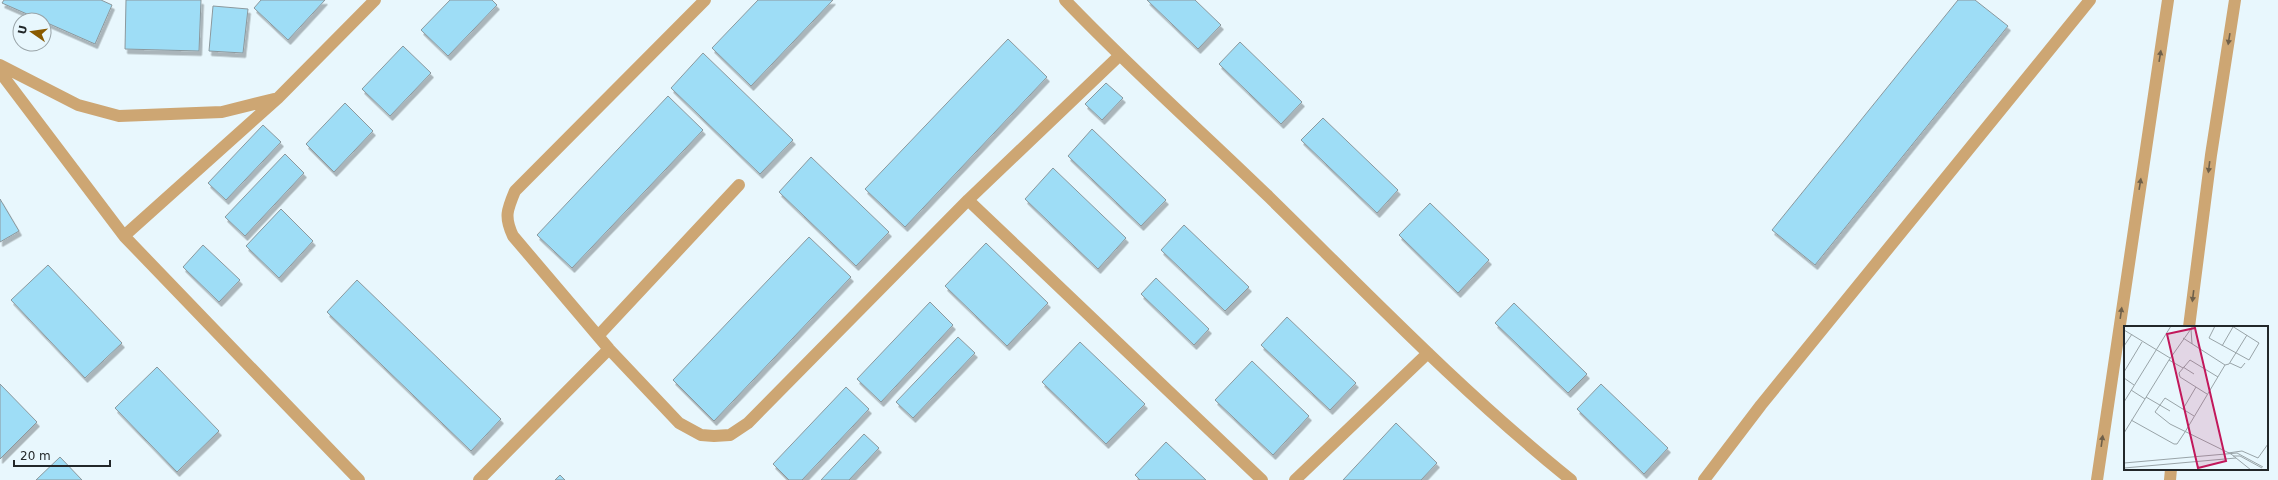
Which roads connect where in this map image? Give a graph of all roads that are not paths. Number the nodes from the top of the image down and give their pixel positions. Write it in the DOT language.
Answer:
graph roads {
  1 [pos="375,0"];
  2 [pos="705,0"];
  3 [pos="1065,0"];
  4 [pos="2090,0"];
  5 [pos="2168,0"];
  6 [pos="2235,0"];
  7 [pos="1119,56"];
  8 [pos="0,65"];
  9 [pos="0,72"];
  10 [pos="278,98"];
  11 [pos="740,185"];
  12 [pos="968,200"];
  13 [pos="124,236"];
  14 [pos="2189,326"];
  15 [pos="598,336"];
  16 [pos="609,349"];
  17 [pos="1428,353"];
  18 [pos="2171,470"];
  19 [pos="359,480"];
  20 [pos="479,480"];
  21 [pos="1262,480"];
  22 [pos="1295,480"];
  23 [pos="1571,480"];
  24 [pos="1704,480"];
  25 [pos="2097,480"];
  26 [pos="2170,480"];
  1 -- 10 [label="street"];
  2 -- 15 [label="street"];
  3 -- 7 [label="street"];
  4 -- 24 [label="street"];
  25 -- 5 [label="street, one-way"];
  6 -- 14 [label="street, one-way"];
  7 -- 12 [label="street"];
  7 -- 17 [label="street"];
  8 -- 10 [label="street"];
  9 -- 13 [label="street"];
  10 -- 13 [label="street"];
  11 -- 15 [label="street"];
  12 -- 16 [label="street"];
  12 -- 21 [label="street"];
  13 -- 19 [label="street"];
  15 -- 16 [label="street"];
  16 -- 20 [label="street"];
  17 -- 22 [label="street"];
  17 -- 23 [label="street"];
  18 -- 26 [label="street"];
}
